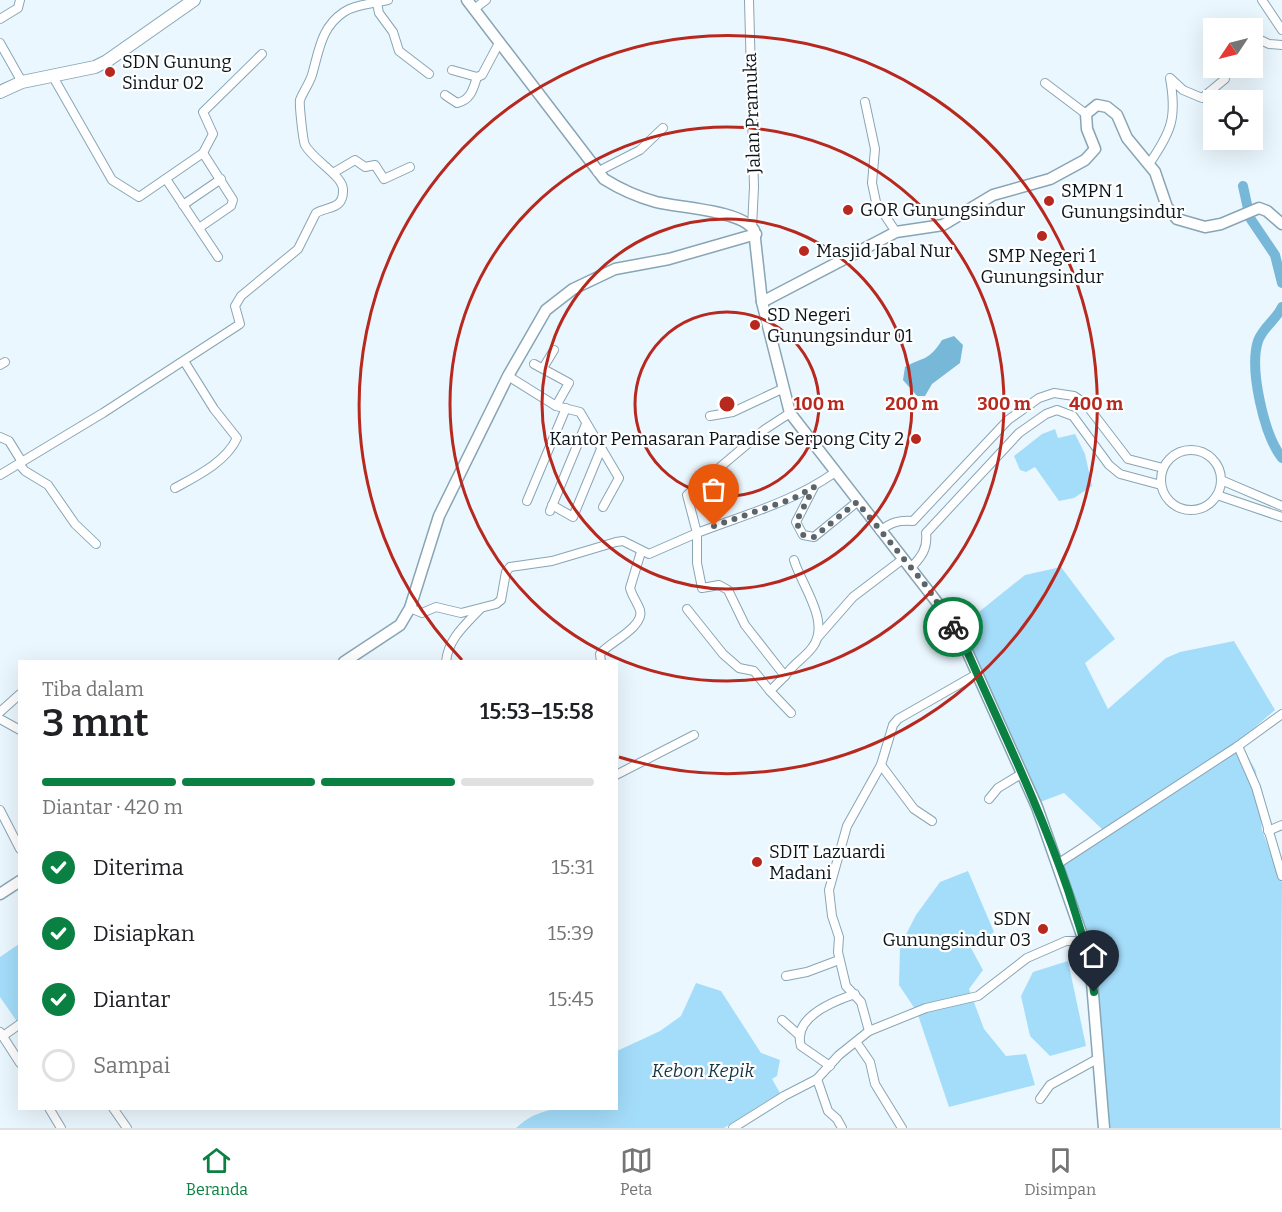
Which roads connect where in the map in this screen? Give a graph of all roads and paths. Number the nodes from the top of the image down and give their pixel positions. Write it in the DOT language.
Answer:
graph roads {
  1 [pos="20,0"];
  2 [pos="194,0"];
  3 [pos="388,0"];
  4 [pos="486,0"];
  5 [pos="749,0"];
  6 [pos="1262,0"];
  7 [pos="376,3"];
  8 [pos="470,4"];
  9 [pos="0,19"];
  10 [pos="1282,30"];
  11 [pos="1263,41"];
  12 [pos="0,43"];
  13 [pos="499,43"];
  14 [pos="1282,45"];
  15 [pos="262,54"];
  16 [pos="452,70"];
  17 [pos="429,74"];
  18 [pos="52,75"];
  19 [pos="477,77"];
  20 [pos="1225,78"];
  21 [pos="22,82"];
  22 [pos="1045,83"];
  23 [pos="0,92"];
  24 [pos="446,95"];
  25 [pos="865,102"];
  26 [pos="1086,114"];
  27 [pos="663,128"];
  28 [pos="203,153"];
  29 [pos="1149,164"];
  30 [pos="410,167"];
  31 [pos="597,172"];
  32 [pos="333,173"];
  33 [pos="166,179"];
  34 [pos="221,179"];
  35 [pos="183,205"];
  36 [pos="1282,224"];
  37 [pos="198,228"];
  38 [pos="754,230"];
  39 [pos="896,232"];
  40 [pos="218,257"];
  41 [pos="762,302"];
  42 [pos="554,350"];
  43 [pos="184,361"];
  44 [pos="534,364"];
  45 [pos="543,369"];
  46 [pos="508,376"];
  47 [pos="782,389"];
  48 [pos="556,406"];
  49 [pos="566,408"];
  50 [pos="790,413"];
  51 [pos="710,416"];
  52 [pos="586,424"];
  53 [pos="0,436"];
  54 [pos="601,449"];
  55 [pos="976,454"];
  56 [pos="21,463"];
  57 [pos="988,466"];
  58 [pos="1163,468"];
  59 [pos="834,473"];
  60 [pos="0,475"];
  61 [pos="1221,480"];
  62 [pos="1161,484"];
  63 [pos="814,487"];
  64 [pos="175,488"];
  65 [pos="1217,495"];
  66 [pos="527,501"];
  67 [pos="857,502"];
  68 [pos="1282,506"];
  69 [pos="603,507"];
  70 [pos="1282,517"];
  71 [pos="913,521"];
  72 [pos="880,531"];
  73 [pos="697,533"];
  74 [pos="926,533"];
  75 [pos="96,544"];
  76 [pos="641,552"];
  77 [pos="903,559"];
  78 [pos="794,560"];
  79 [pos="911,568"];
  80 [pos="481,607"];
  81 [pos="410,608"];
  82 [pos="687,609"];
  83 [pos="817,638"];
  84 [pos="348,660"];
  85 [pos="446,660"];
  86 [pos="601,660"];
  87 [pos="977,674"];
  88 [pos="785,676"];
  89 [pos="770,691"];
  90 [pos="18,696"];
  91 [pos="0,712"];
  92 [pos="791,713"];
  93 [pos="1282,714"];
  94 [pos="0,719"];
  95 [pos="18,729"];
  96 [pos="694,735"];
  97 [pos="1238,746"];
  98 [pos="881,765"];
  99 [pos="618,774"];
  100 [pos="1021,774"];
  101 [pos="989,799"];
  102 [pos="0,810"];
  103 [pos="932,821"];
  104 [pos="1282,825"];
  105 [pos="1268,831"];
  106 [pos="18,845"];
  107 [pos="1059,863"];
  108 [pos="1282,876"];
  109 [pos="18,883"];
  110 [pos="0,894"];
  111 [pos="1086,941"];
  112 [pos="839,960"];
  113 [pos="786,976"];
  114 [pos="855,994"];
  115 [pos="782,1020"];
  116 [pos="18,1025"];
  117 [pos="869,1030"];
  118 [pos="1,1034"];
  119 [pos="800,1035"];
  120 [pos="856,1043"];
  121 [pos="1099,1058"];
  122 [pos="18,1060"];
  123 [pos="830,1066"];
  124 [pos="817,1079"];
  125 [pos="1040,1099"];
  126 [pos="50,1110"];
  127 [pos="114,1110"];
  128 [pos="747,1124"];
  129 [pos="61,1128"];
  130 [pos="127,1128"];
  131 [pos="733,1128"];
  132 [pos="842,1128"];
  133 [pos="902,1128"];
  134 [pos="1104,1128"];
  1 -- 9 [label="street"];
  2 -- 18 [label="main road"];
  3 -- 7 [label="street"];
  4 -- 8 [label="street"];
  5 -- 38 [label="street, Jalan Pramuka"];
  6 -- 10 [label="street"];
  7 -- 17 [label="street"];
  7 -- 32 [label="street"];
  8 -- 13 [label="main road"];
  11 -- 14 [label="street"];
  12 -- 21 [label="street"];
  13 -- 19 [label="street"];
  13 -- 31 [label="main road"];
  15 -- 28 [label="street"];
  16 -- 19 [label="street"];
  18 -- 21 [label="main road"];
  18 -- 33 [label="street"];
  19 -- 24 [label="street"];
  20 -- 29 [label="street"];
  21 -- 23 [label="main road"];
  22 -- 26 [label="street"];
  25 -- 39 [label="street"];
  26 -- 29 [label="main road"];
  26 -- 39 [label="main road"];
  27 -- 31 [label="street"];
  28 -- 33 [label="street"];
  28 -- 34 [label="street"];
  29 -- 36 [label="main road"];
  30 -- 32 [label="street"];
  31 -- 38 [label="main road"];
  32 -- 43 [label="street"];
  33 -- 35 [label="street"];
  34 -- 35 [label="street"];
  34 -- 37 [label="street"];
  35 -- 37 [label="street"];
  37 -- 40 [label="street"];
  38 -- 41 [label="main road"];
  38 -- 46 [label="main road"];
  39 -- 41 [label="main road"];
  41 -- 47 [label="main road"];
  42 -- 45 [label="street"];
  43 -- 56 [label="street"];
  43 -- 64 [label="street"];
  44 -- 45 [label="street"];
  45 -- 48 [label="street"];
  46 -- 48 [label="street"];
  46 -- 81 [label="main road"];
  47 -- 50 [label="main road"];
  47 -- 51 [label="street"];
  48 -- 49 [label="street"];
  49 -- 52 [label="street"];
  49 -- 66 [label="street"];
  50 -- 59 [label="main road"];
  50 -- 73 [label="street"];
  52 -- 54 [label="street"];
  52 -- 54 [label="street"];
  53 -- 56 [label="street"];
  54 -- 69 [label="street"];
  55 -- 57 [label="street"];
  55 -- 58 [label="street"];
  55 -- 71 [label="street"];
  56 -- 60 [label="street"];
  56 -- 75 [label="street"];
  57 -- 62 [label="street"];
  57 -- 74 [label="street"];
  58 -- 61 [label="street"];
  58 -- 62 [label="street"];
  59 -- 63 [label="street"];
  59 -- 67 [label="main road"];
  61 -- 65 [label="street"];
  61 -- 68 [label="street"];
  62 -- 65 [label="street"];
  63 -- 67 [label="street"];
  63 -- 73 [label="street"];
  65 -- 70 [label="street"];
  67 -- 72 [label="main road"];
  71 -- 72 [label="street"];
  71 -- 74 [label="street"];
  72 -- 77 [label="main road"];
  73 -- 76 [label="street"];
  73 -- 88 [label="street"];
  74 -- 79 [label="street"];
  76 -- 80 [label="street"];
  76 -- 86 [label="street"];
  77 -- 79 [label="main road"];
  77 -- 83 [label="street"];
  78 -- 83 [label="street"];
  79 -- 87 [label="main road"];
  80 -- 81 [label="street"];
  80 -- 85 [label="street"];
  81 -- 84 [label="main road"];
  82 -- 89 [label="street"];
  83 -- 88 [label="street"];
  87 -- 98 [label="street"];
  87 -- 100 [label="main road"];
  88 -- 89 [label="street"];
  89 -- 92 [label="street"];
  90 -- 91 [label="street"];
  93 -- 97 [label="street"];
  94 -- 95 [label="street"];
  96 -- 99 [label="street"];
  97 -- 105 [label="street"];
  97 -- 107 [label="street"];
  98 -- 103 [label="street"];
  98 -- 112 [label="street"];
  100 -- 101 [label="street"];
  100 -- 107 [label="main road"];
  102 -- 106 [label="street"];
  104 -- 105 [label="street"];
  105 -- 108 [label="street"];
  107 -- 111 [label="main road"];
  109 -- 110 [label="main road"];
  111 -- 117 [label="street"];
  111 -- 121 [label="main road"];
  112 -- 113 [label="street"];
  112 -- 114 [label="street"];
  114 -- 117 [label="street"];
  114 -- 119 [label="street"];
  115 -- 119 [label="street"];
  116 -- 118 [label="street"];
  117 -- 120 [label="street"];
  118 -- 122 [label="street"];
  119 -- 123 [label="street"];
  120 -- 123 [label="street"];
  120 -- 133 [label="street"];
  121 -- 125 [label="street"];
  121 -- 134 [label="main road"];
  123 -- 124 [label="street"];
  124 -- 128 [label="street"];
  124 -- 132 [label="street"];
  126 -- 129 [label="street"];
  127 -- 130 [label="street"];
  128 -- 131 [label="street"];
}
